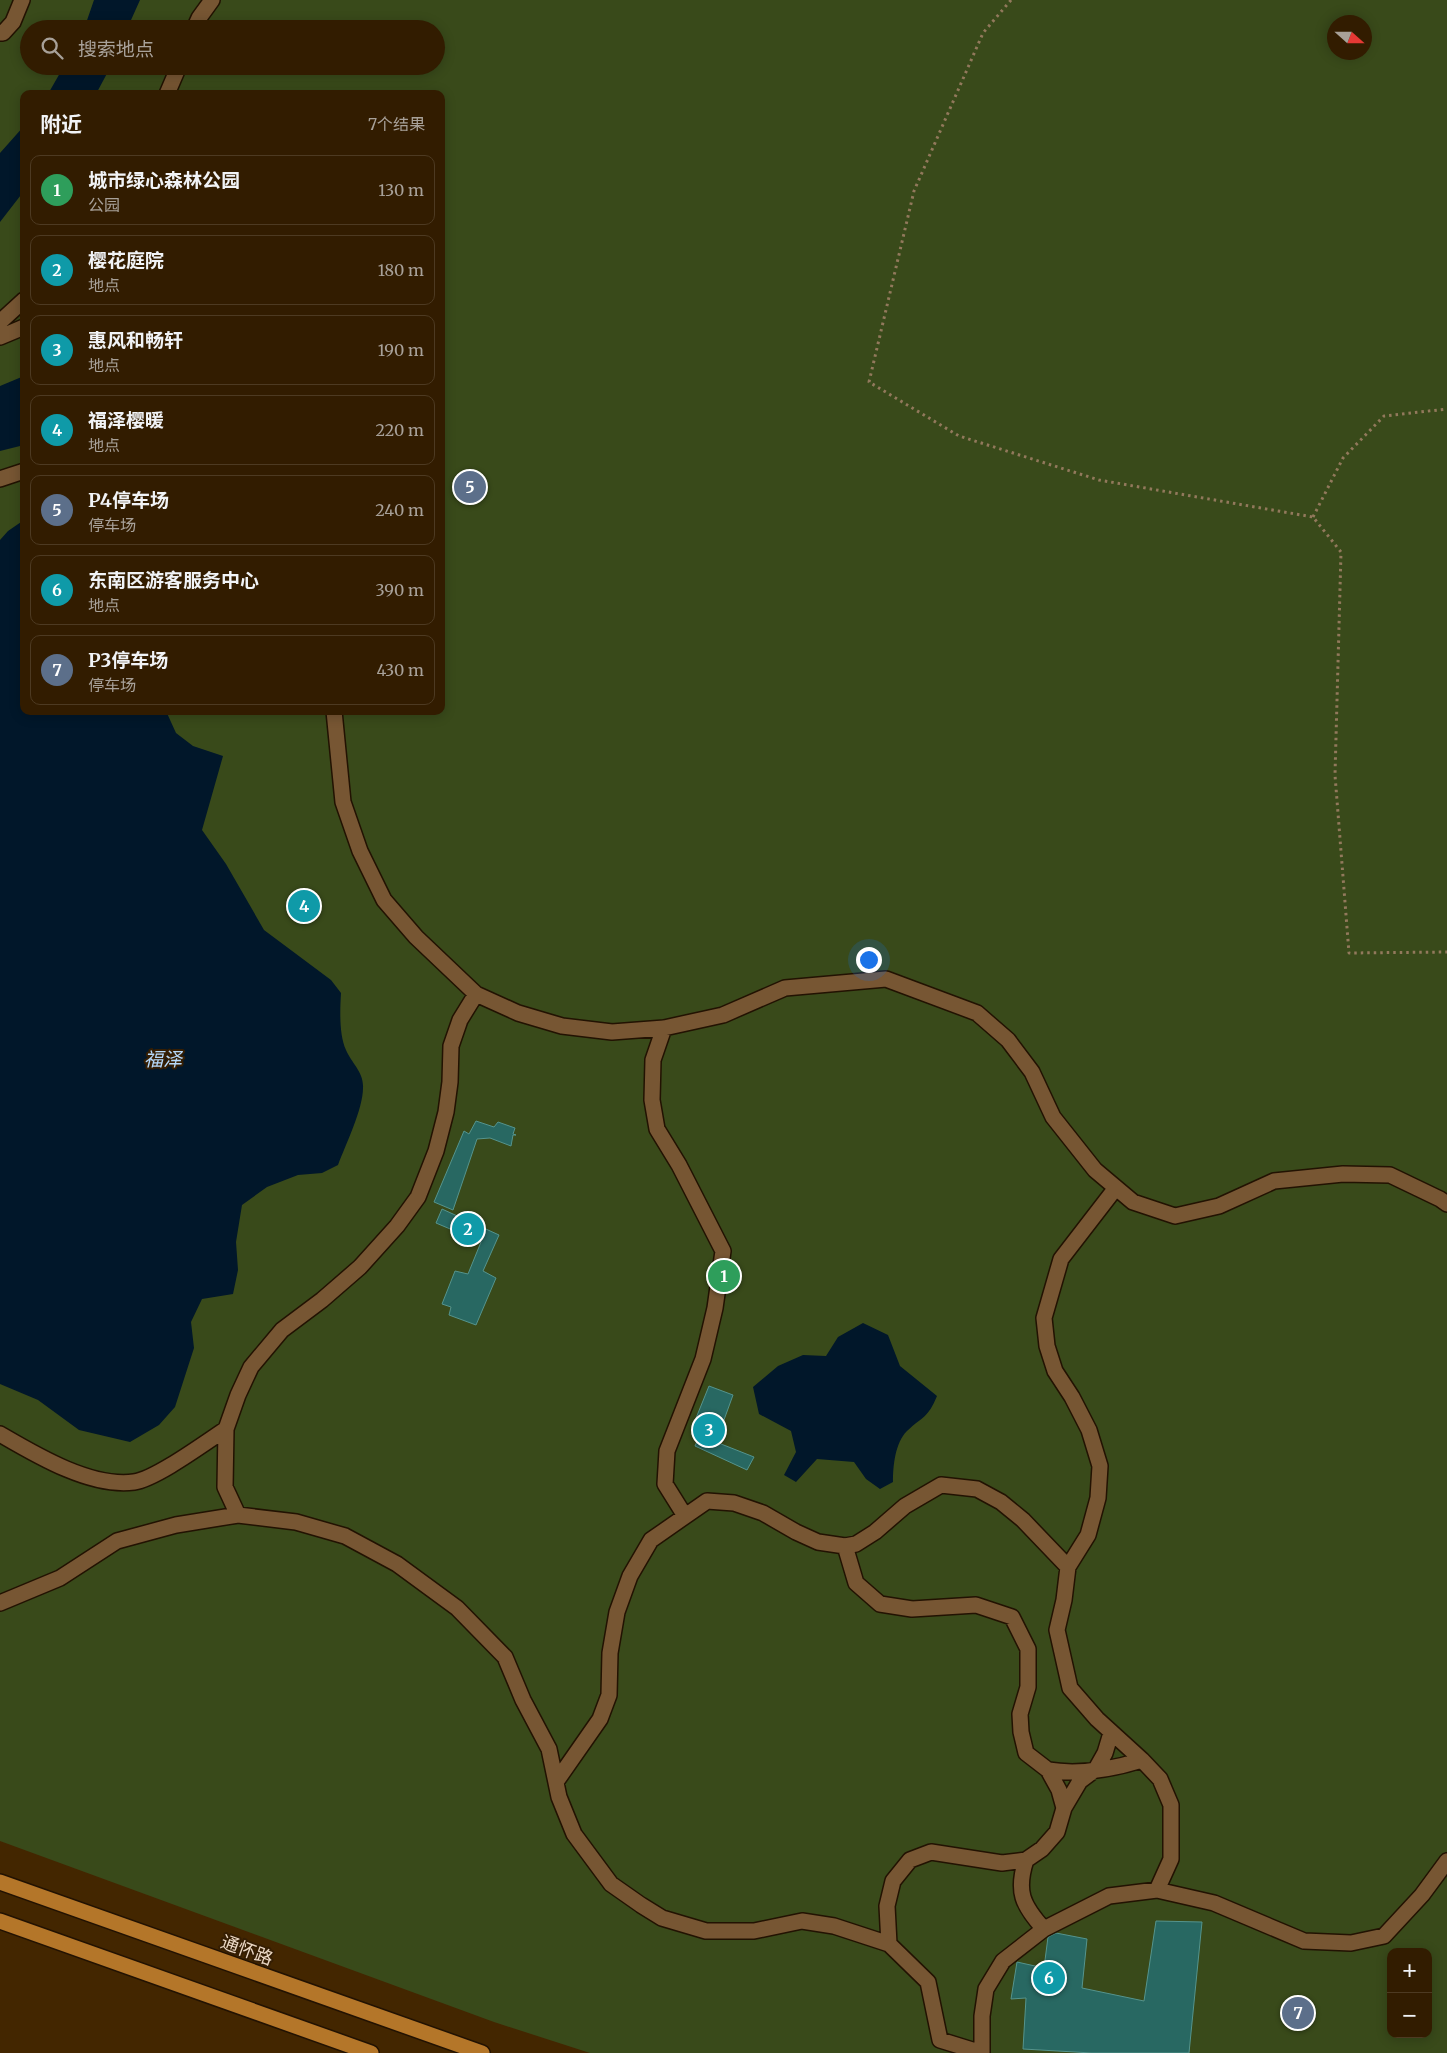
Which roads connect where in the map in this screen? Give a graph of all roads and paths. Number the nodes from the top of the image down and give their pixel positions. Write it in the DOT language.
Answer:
graph roads {
  1 [pos="22,0"];
  2 [pos="212,0"];
  3 [pos="1011,0"];
  4 [pos="198,20"];
  5 [pos="0,33"];
  6 [pos="175,75"];
  7 [pos="169,90"];
  8 [pos="20,304"];
  9 [pos="0,322"];
  10 [pos="20,328"];
  11 [pos="0,336"];
  12 [pos="1447,409"];
  13 [pos="20,472"];
  14 [pos="0,479"];
  15 [pos="1313,517"];
  16 [pos="334,715"];
  17 [pos="1447,952"];
  18 [pos="476,994"];
  19 [pos="664,1028"];
  20 [pos="1115,1189"];
  21 [pos="1447,1204"];
  22 [pos="226,1429"];
  23 [pos="0,1434"];
  24 [pos="238,1515"];
  25 [pos="685,1516"];
  26 [pos="845,1546"];
  27 [pos="1068,1567"];
  28 [pos="0,1603"];
  29 [pos="1111,1733"];
  30 [pos="1142,1760"];
  31 [pos="1096,1769"];
  32 [pos="1048,1770"];
  33 [pos="556,1782"];
  34 [pos="1064,1808"];
  35 [pos="1026,1860"];
  36 [pos="1447,1861"];
  37 [pos="0,1882"];
  38 [pos="1157,1890"];
  39 [pos="0,1921"];
  40 [pos="1044,1929"];
  41 [pos="888,1944"];
  42 [pos="982,2052"];
  43 [pos="371,2053"];
  44 [pos="482,2053"];
  1 -- 5 [label="lane"];
  2 -- 4 [label="lane"];
  3 -- 15 [label="path"];
  6 -- 7 [label="lane"];
  8 -- 9 [label="lane"];
  10 -- 11 [label="lane"];
  12 -- 15 [label="path"];
  13 -- 14 [label="lane"];
  15 -- 17 [label="path"];
  16 -- 18 [label="lane"];
  18 -- 19 [label="lane"];
  18 -- 22 [label="lane"];
  19 -- 20 [label="lane"];
  19 -- 25 [label="lane"];
  20 -- 21 [label="lane"];
  20 -- 27 [label="lane"];
  22 -- 23 [label="lane"];
  22 -- 24 [label="lane"];
  24 -- 28 [label="lane"];
  24 -- 33 [label="lane"];
  25 -- 26 [label="lane"];
  25 -- 33 [label="lane"];
  26 -- 27 [label="lane"];
  26 -- 32 [label="lane"];
  27 -- 29 [label="lane"];
  29 -- 30 [label="lane"];
  29 -- 31 [label="lane"];
  30 -- 31 [label="lane"];
  30 -- 38 [label="lane"];
  31 -- 32 [label="lane"];
  31 -- 34 [label="lane"];
  32 -- 34 [label="lane"];
  33 -- 41 [label="lane"];
  34 -- 35 [label="lane"];
  35 -- 40 [label="lane"];
  35 -- 41 [label="lane"];
  36 -- 38 [label="lane"];
  37 -- 44 [label="main road, 通怀路"];
  38 -- 40 [label="lane"];
  39 -- 43 [label="main road"];
  40 -- 42 [label="lane"];
  41 -- 42 [label="lane"];
}
